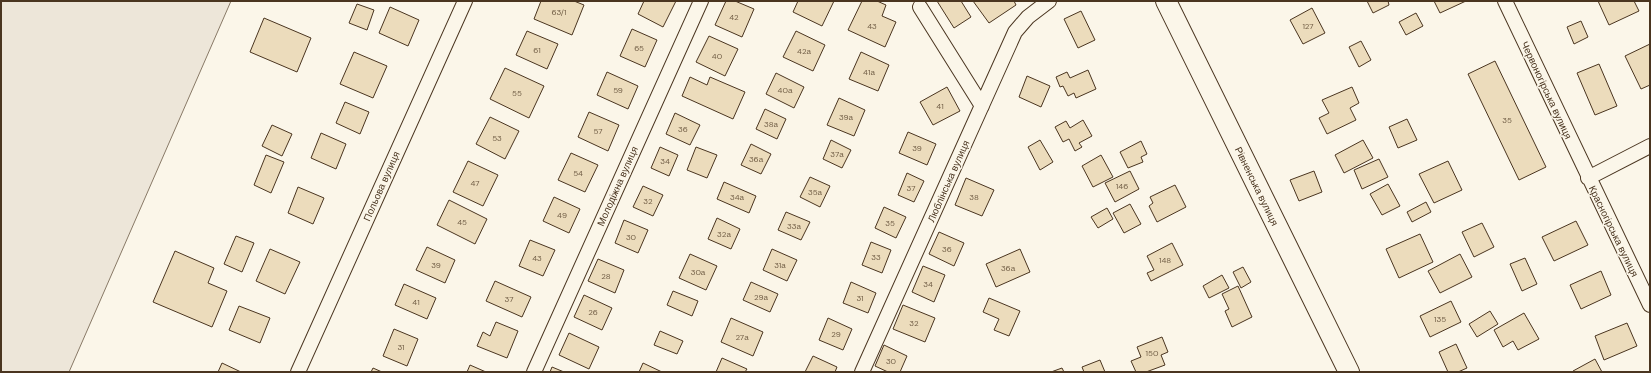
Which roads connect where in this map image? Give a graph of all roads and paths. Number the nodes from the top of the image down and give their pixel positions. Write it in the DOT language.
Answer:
graph roads {
  1 [pos="465,1"];
  2 [pos="700,1"];
  3 [pos="1049,1"];
  4 [pos="1166,1"];
  5 [pos="1505,1"];
  6 [pos="920,7"];
  7 [pos="982,106"];
  8 [pos="1650,146"];
  9 [pos="1588,178"];
  10 [pos="1650,305"];
  11 [pos="298,372"];
  12 [pos="534,372"];
  13 [pos="862,372"];
  14 [pos="1349,372"];
  1 -- 11 [label="street, Польова вулиця"];
  2 -- 12 [label="street, Молодіжна вулиця"];
  3 -- 7 [label="street, Люблінська вулиця"];
  4 -- 14 [label="main road, Рівненська вулиця"];
  5 -- 9 [label="street, Червоногірська вулиця"];
  6 -- 7 [label="street"];
  7 -- 13 [label="street, Люблінська вулиця"];
  8 -- 9 [label="street"];
  9 -- 10 [label="street, Красногірська вулиця"];
}
